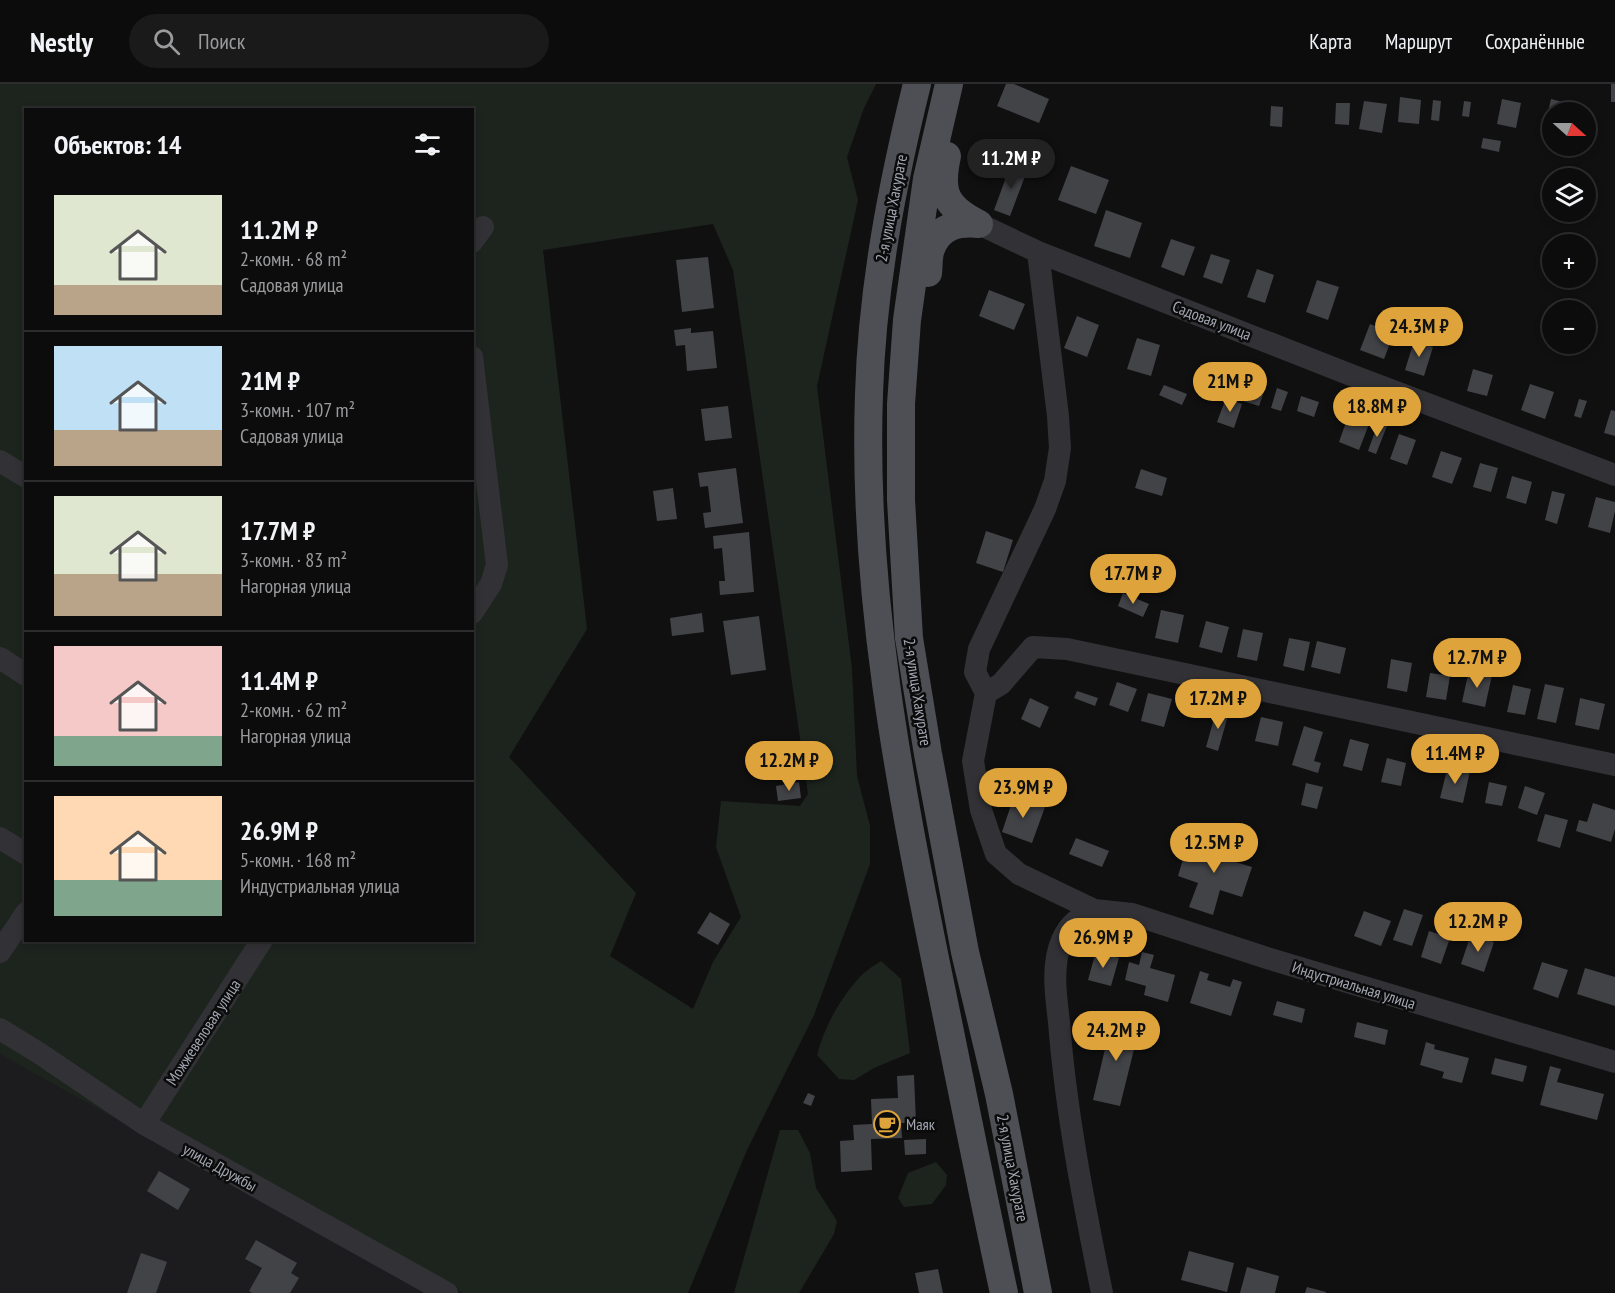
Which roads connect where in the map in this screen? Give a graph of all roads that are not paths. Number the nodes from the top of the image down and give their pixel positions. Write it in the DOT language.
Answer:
graph roads {
  1 [pos="900,84"];
  2 [pos="917,84"];
  3 [pos="949,84"];
  4 [pos="963,84"];
  5 [pos="943,174"];
  6 [pos="979,224"];
  7 [pos="931,249"];
  8 [pos="1038,252"];
  9 [pos="474,372"];
  10 [pos="869,394"];
  11 [pos="0,461"];
  12 [pos="1615,475"];
  13 [pos="24,476"];
  14 [pos="474,610"];
  15 [pos="0,658"];
  16 [pos="24,674"];
  17 [pos="986,693"];
  18 [pos="918,695"];
  19 [pos="1615,765"];
  20 [pos="0,838"];
  21 [pos="24,853"];
  22 [pos="1094,910"];
  23 [pos="24,916"];
  24 [pos="261,942"];
  25 [pos="0,952"];
  26 [pos="0,1029"];
  27 [pos="1615,1062"];
  28 [pos="144,1125"];
  29 [pos="1017,1187"];
  30 [pos="447,1293"];
  31 [pos="1004,1293"];
  32 [pos="1038,1293"];
  33 [pos="1045,1293"];
  34 [pos="1102,1293"];
  1 -- 10 [label="main road"];
  2 -- 10 [label="main road, 2-я улица Хакурате"];
  3 -- 18 [label="main road, 2-я улица Хакурате"];
  4 -- 5 [label="main road"];
  5 -- 6 [label="main road"];
  5 -- 7 [label="main road"];
  6 -- 7 [label="main road"];
  6 -- 8 [label="street, Садовая улица"];
  7 -- 18 [label="main road"];
  8 -- 12 [label="street, Садовая улица"];
  8 -- 17 [label="street"];
  9 -- 14 [label="street"];
  10 -- 31 [label="main road, 2-я улица Хакурате"];
  11 -- 13 [label="street"];
  15 -- 16 [label="street"];
  17 -- 19 [label="street"];
  17 -- 22 [label="street, Индустриальная улица"];
  18 -- 29 [label="main road, 2-я улица Хакурате"];
  20 -- 21 [label="street"];
  22 -- 27 [label="street, Индустриальная улица"];
  22 -- 34 [label="street"];
  23 -- 25 [label="street"];
  24 -- 28 [label="street, Можжевеловая улица"];
  26 -- 28 [label="street, улица Дружбы"];
  28 -- 30 [label="street, улица Дружбы"];
  29 -- 32 [label="main road, 2-я улица Хакурате"];
  29 -- 33 [label="street"];
}
